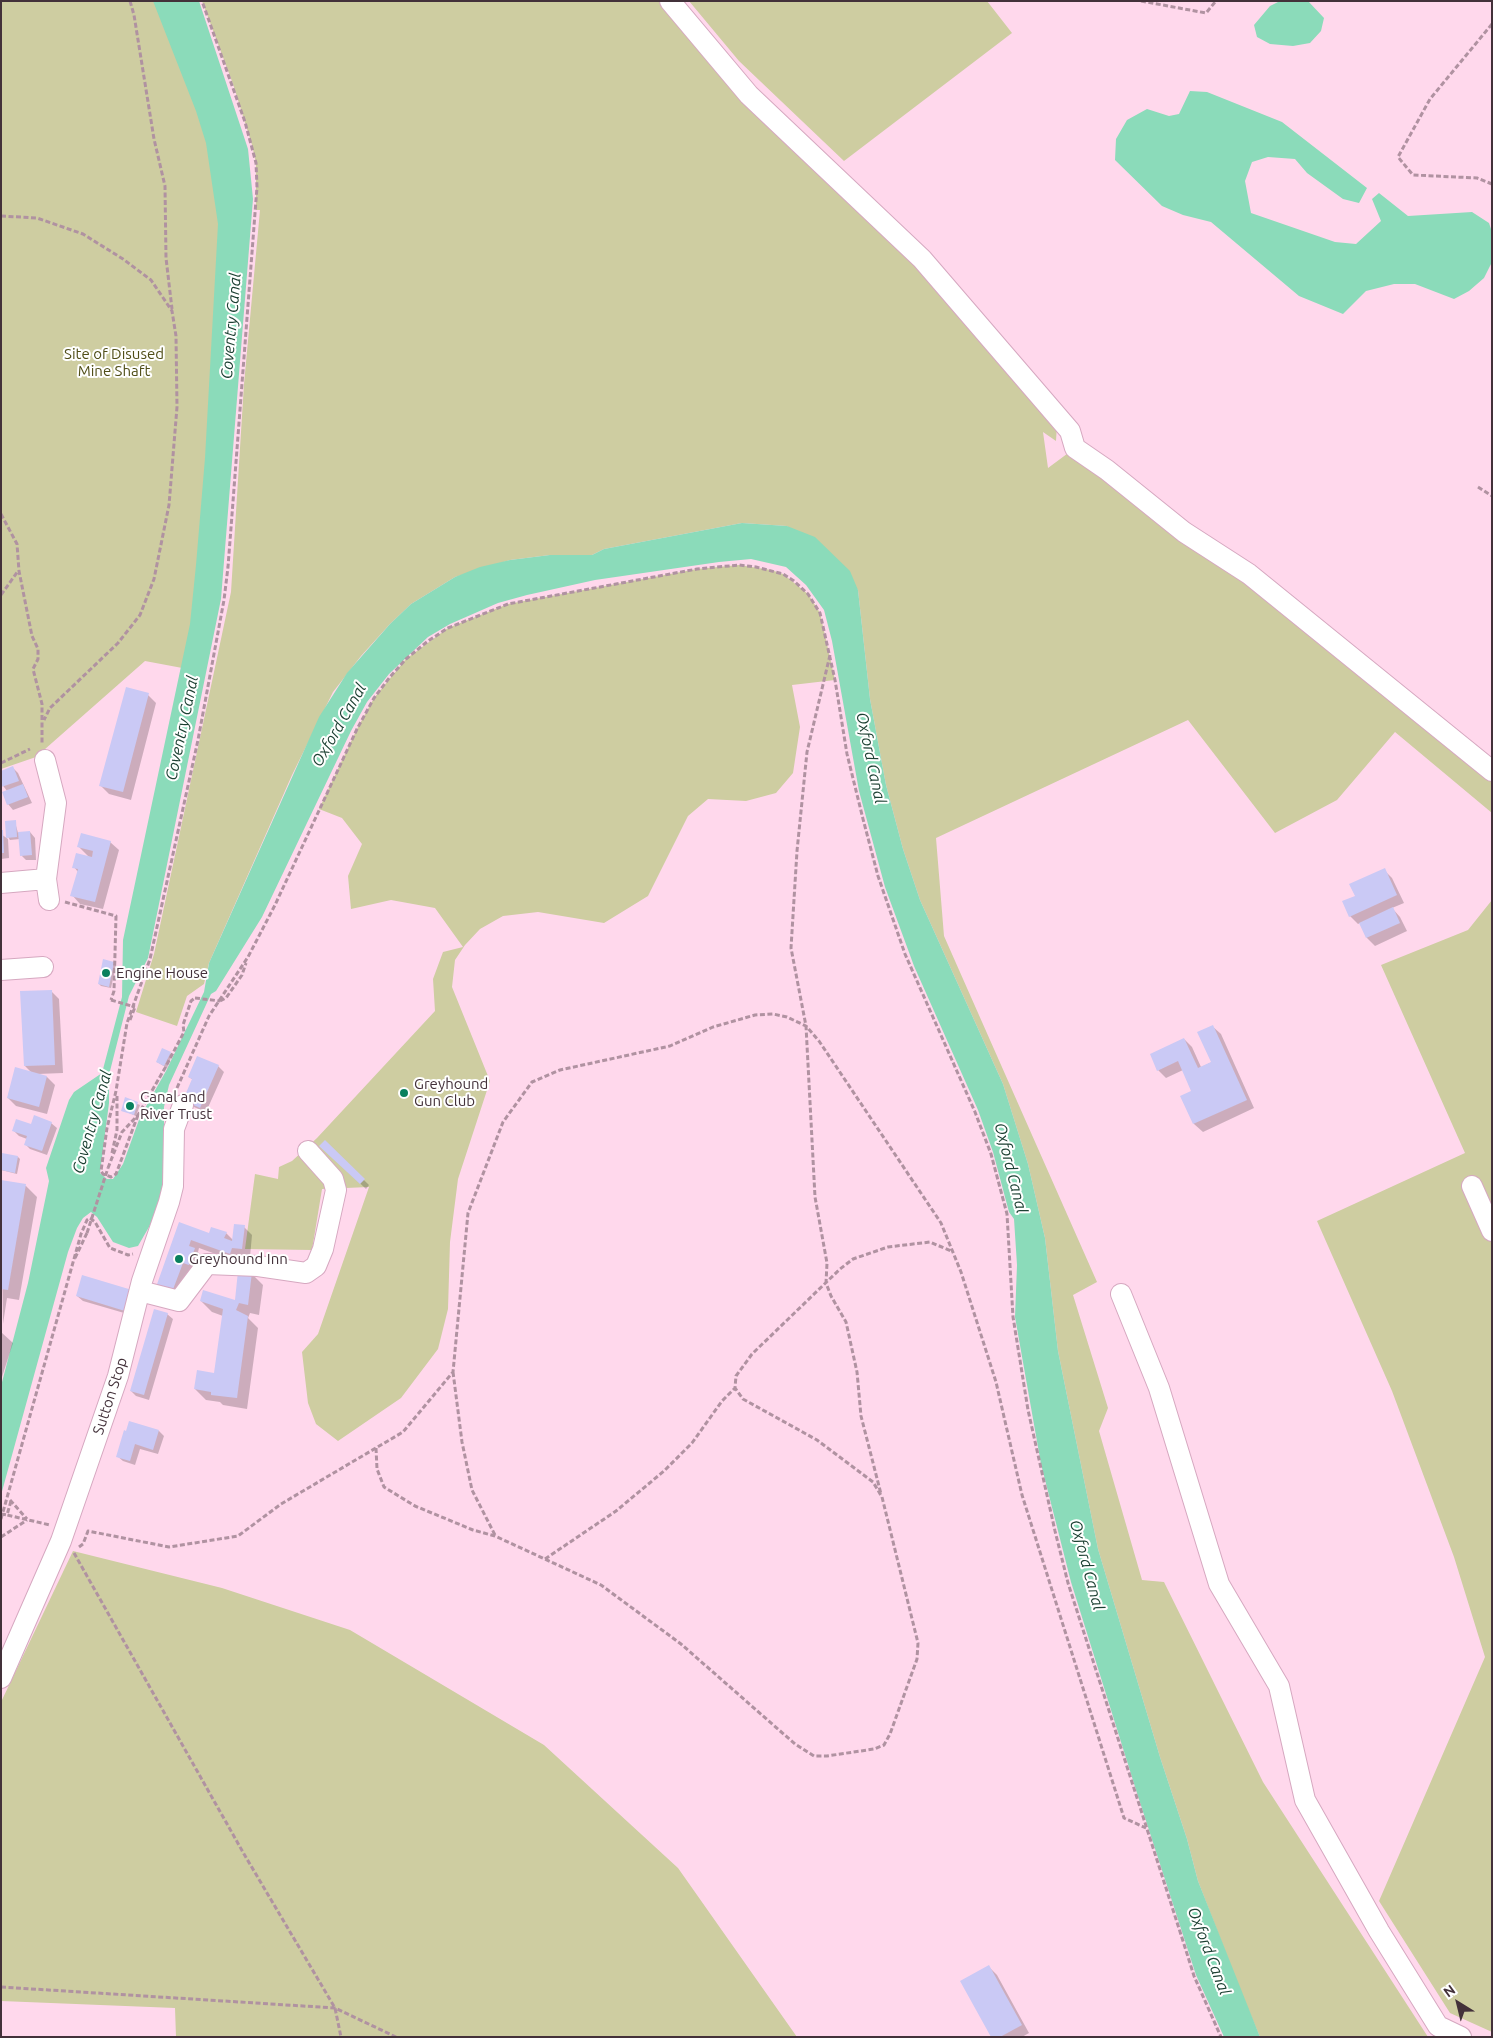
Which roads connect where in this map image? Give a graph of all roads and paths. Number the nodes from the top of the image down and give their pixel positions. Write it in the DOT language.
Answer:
graph roads {
  1 [pos="130,1"];
  2 [pos="202,1"];
  3 [pos="670,1"];
  4 [pos="1141,1"];
  5 [pos="1216,1"];
  6 [pos="1492,24"];
  7 [pos="1492,184"];
  8 [pos="1,216"];
  9 [pos="172,311"];
  10 [pos="1478,487"];
  11 [pos="1492,496"];
  12 [pos="1,514"];
  13 [pos="19,571"];
  14 [pos="1,595"];
  15 [pos="830,654"];
  16 [pos="44,720"];
  17 [pos="43,751"];
  18 [pos="1,763"];
  19 [pos="1492,771"];
  20 [pos="46,879"];
  21 [pos="1,883"];
  22 [pos="49,900"];
  23 [pos="248,957"];
  24 [pos="43,967"];
  25 [pos="1,970"];
  26 [pos="128,1023"];
  27 [pos="806,1026"];
  28 [pos="116,1092"];
  29 [pos="179,1098"];
  30 [pos="138,1115"];
  31 [pos="308,1151"];
  32 [pos="110,1162"];
  33 [pos="1472,1186"];
  34 [pos="1492,1231"];
  35 [pos="951,1251"];
  36 [pos="140,1252"];
  37 [pos="71,1268"];
  38 [pos="826,1284"];
  39 [pos="140,1292"];
  40 [pos="1121,1294"];
  41 [pos="453,1372"];
  42 [pos="736,1388"];
  43 [pos="376,1448"];
  44 [pos="8,1495"];
  45 [pos="882,1498"];
  46 [pos="11,1501"];
  47 [pos="1,1514"];
  48 [pos="7,1514"];
  49 [pos="1,1518"];
  50 [pos="28,1520"];
  51 [pos="495,1536"];
  52 [pos="1,1537"];
  53 [pos="69,1548"];
  54 [pos="544,1559"];
  55 [pos="1,1678"];
  56 [pos="1146,1828"];
  57 [pos="1,1986"];
  58 [pos="335,2008"];
  59 [pos="341,2037"];
  60 [pos="396,2037"];
  61 [pos="1221,2037"];
  62 [pos="1461,2037"];
  1 -- 9 [label="path"];
  2 -- 26 [label="path"];
  3 -- 19 [label="street"];
  4 -- 5 [label="path"];
  6 -- 7 [label="path"];
  8 -- 9 [label="path"];
  9 -- 16 [label="path"];
  10 -- 11 [label="path"];
  12 -- 13 [label="path"];
  13 -- 14 [label="path"];
  13 -- 16 [label="path"];
  15 -- 23 [label="path"];
  15 -- 27 [label="path"];
  15 -- 56 [label="path"];
  16 -- 17 [label="path"];
  17 -- 18 [label="path"];
  17 -- 20 [label="street"];
  20 -- 21 [label="street"];
  20 -- 22 [label="street"];
  22 -- 26 [label="path, bridge"];
  23 -- 29 [label="path"];
  23 -- 30 [label="path, bridge"];
  24 -- 25 [label="street"];
  26 -- 28 [label="path"];
  27 -- 35 [label="path"];
  27 -- 38 [label="path"];
  27 -- 41 [label="path"];
  28 -- 30 [label="path"];
  28 -- 32 [label="path"];
  29 -- 39 [label="street, Sutton Stop"];
  30 -- 32 [label="path"];
  31 -- 39 [label="street"];
  32 -- 37 [label="path, bridge"];
  33 -- 34 [label="street"];
  35 -- 38 [label="path"];
  35 -- 56 [label="path"];
  36 -- 37 [label="path"];
  37 -- 44 [label="path"];
  38 -- 42 [label="path"];
  38 -- 45 [label="path"];
  39 -- 53 [label="street, Sutton Stop"];
  40 -- 62 [label="street"];
  41 -- 43 [label="path"];
  41 -- 51 [label="path"];
  42 -- 45 [label="path"];
  42 -- 54 [label="path"];
  43 -- 51 [label="path"];
  43 -- 53 [label="path"];
  44 -- 46 [label="path"];
  44 -- 49 [label="path"];
  45 -- 54 [label="path"];
  46 -- 48 [label="path"];
  46 -- 50 [label="path"];
  47 -- 48 [label="path, bridge"];
  48 -- 50 [label="path"];
  50 -- 52 [label="path"];
  51 -- 54 [label="path"];
  53 -- 55 [label="street, Sutton Stop"];
  53 -- 58 [label="path"];
  56 -- 61 [label="path"];
  57 -- 58 [label="path"];
  58 -- 59 [label="path"];
  58 -- 60 [label="path"];
}
